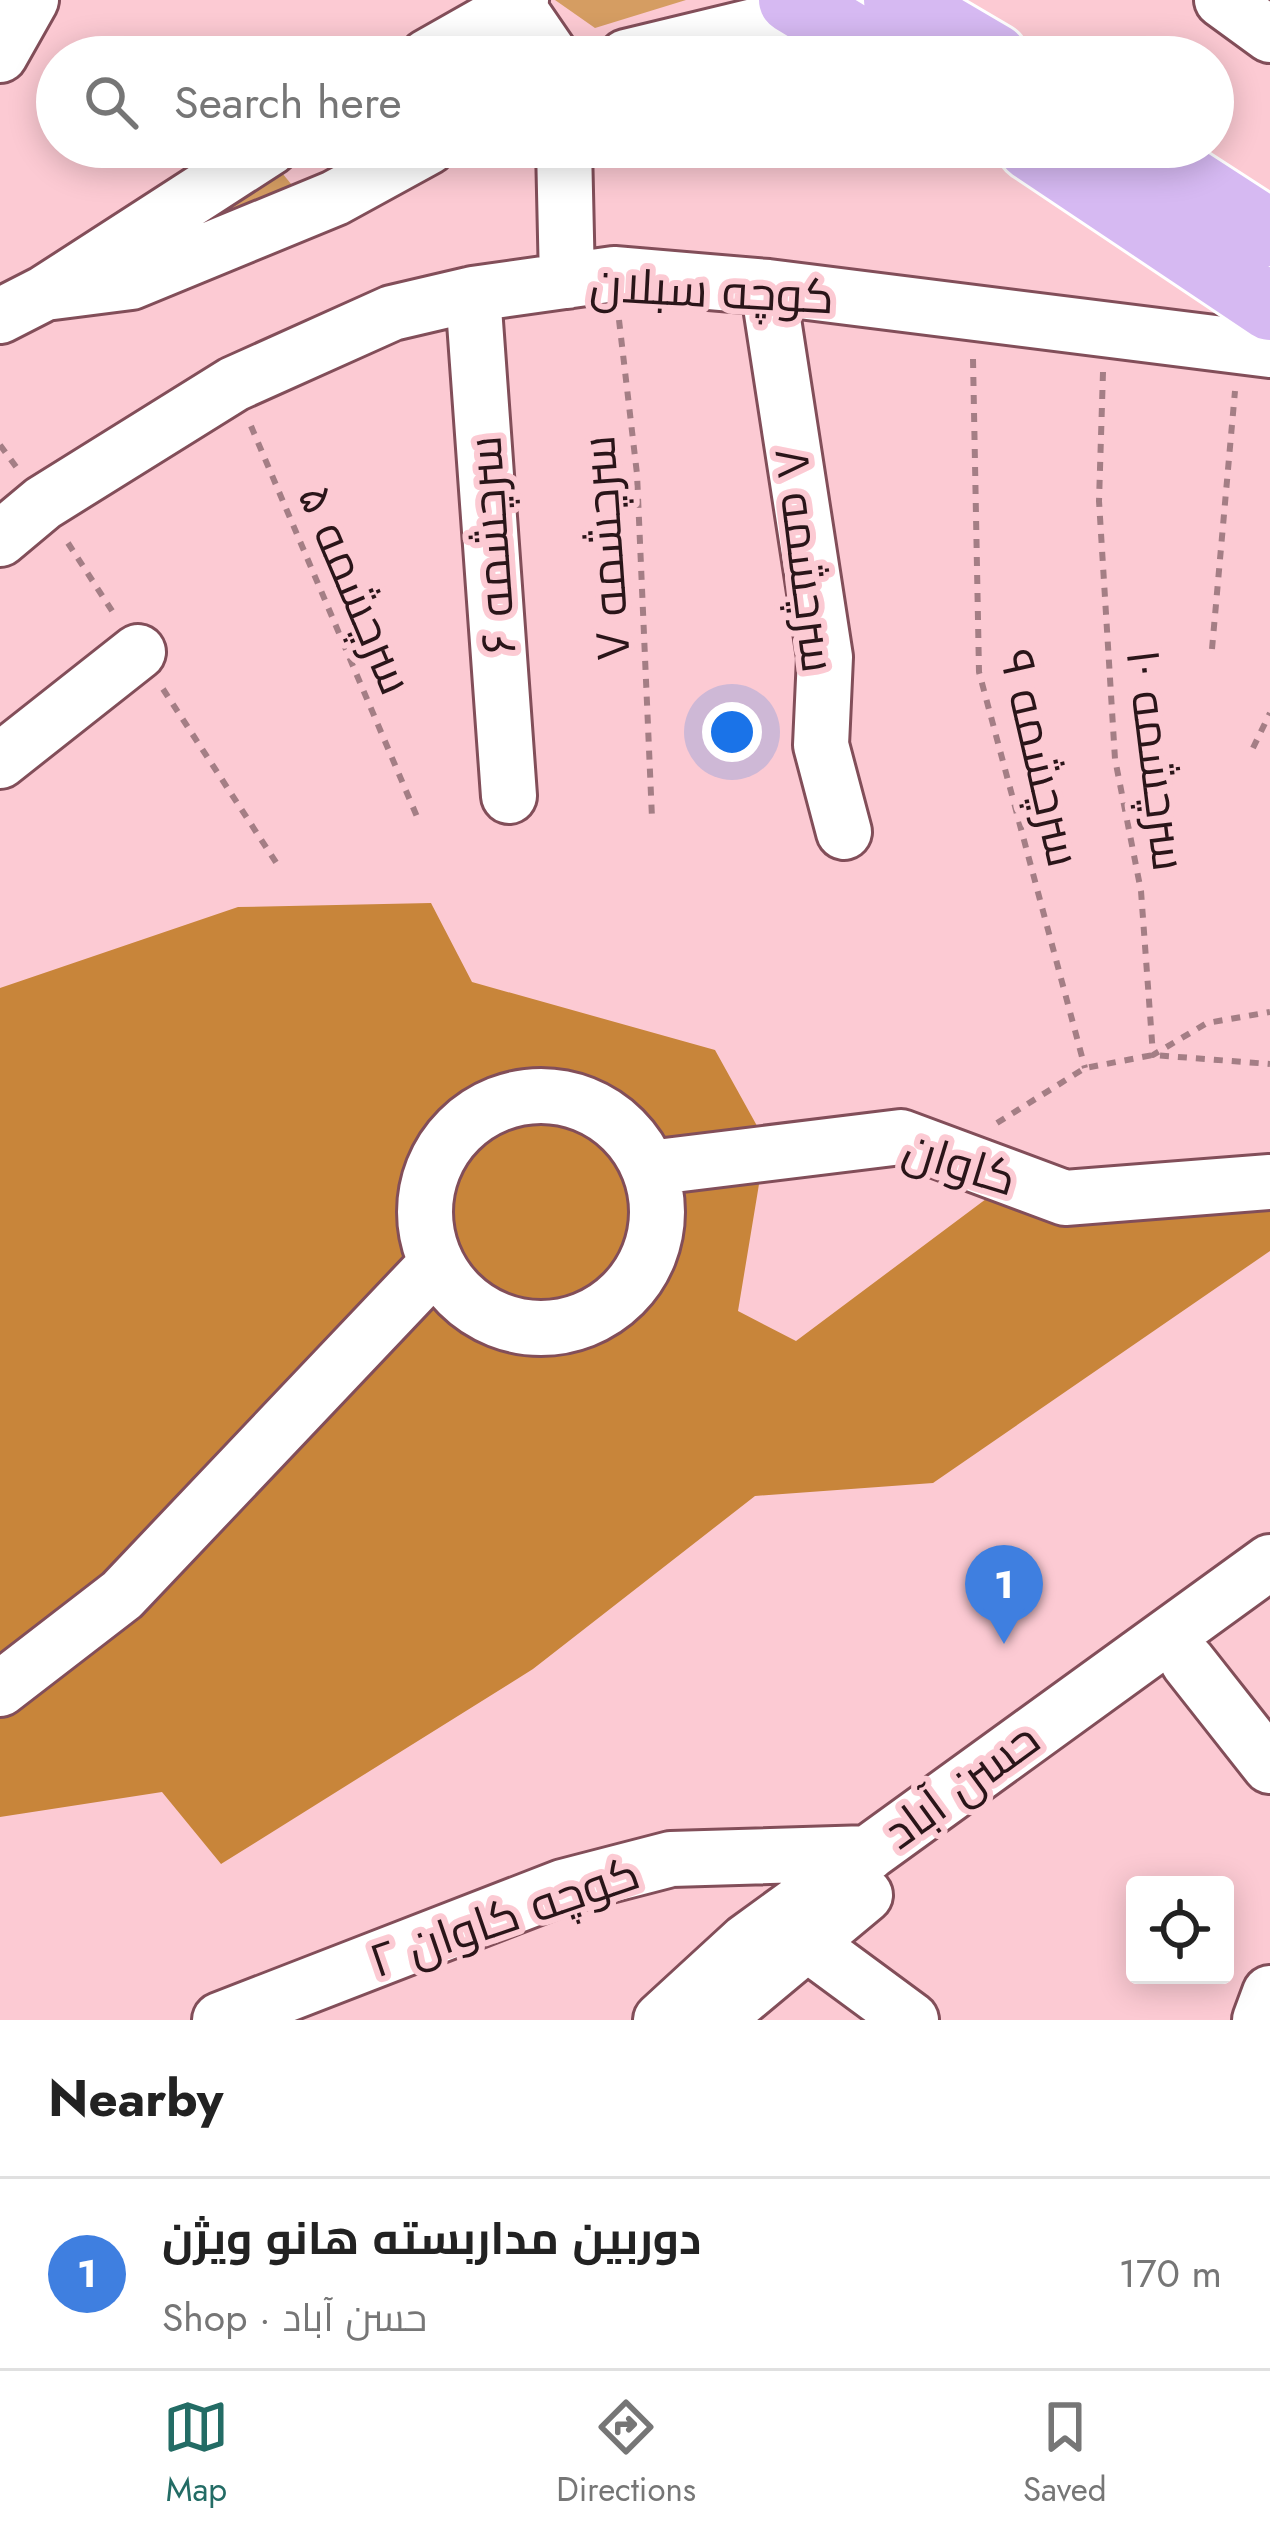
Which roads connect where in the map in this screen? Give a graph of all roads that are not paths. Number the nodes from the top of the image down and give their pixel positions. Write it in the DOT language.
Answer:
graph roads {
  1 [pos="31,0"];
  2 [pos="897,0"];
  3 [pos="1222,0"];
  4 [pos="519,3"];
  5 [pos="802,6"];
  6 [pos="1270,35"];
  7 [pos="463,36"];
  8 [pos="539,36"];
  9 [pos="698,36"];
  10 [pos="851,36"];
  11 [pos="958,36"];
  12 [pos="0,55"];
  13 [pos="238,168"];
  14 [pos="317,168"];
  15 [pos="390,168"];
  16 [pos="569,168"];
  17 [pos="1057,168"];
  18 [pos="1169,168"];
  19 [pos="334,199"];
  20 [pos="1270,233"];
  21 [pos="591,278"];
  22 [pos="768,287"];
  23 [pos="473,295"];
  24 [pos="22,305"];
  25 [pos="1260,334"];
  26 [pos="0,539"];
  27 [pos="138,652"];
  28 [pos="0,761"];
  29 [pos="508,796"];
  30 [pos="844,832"];
  31 [pos="650,1168"];
  32 [pos="1270,1182"];
  33 [pos="436,1264"];
  34 [pos="1270,1562"];
  35 [pos="1270,1602"];
  36 [pos="1188,1662"];
  37 [pos="0,1689"];
  38 [pos="1270,1766"];
  39 [pos="869,1852"];
  40 [pos="808,1944"];
  41 [pos="1270,1993"];
  42 [pos="220,2020"];
  43 [pos="661,2020"];
  44 [pos="715,2020"];
  45 [pos="911,2020"];
  46 [pos="1260,2020"];
  1 -- 12 [label="street"];
  2 -- 11 [label="main road"];
  3 -- 6 [label="street"];
  4 -- 7 [label="street"];
  4 -- 8 [label="street"];
  5 -- 9 [label="street"];
  5 -- 10 [label="main road"];
  13 -- 24 [label="street"];
  14 -- 19 [label="street"];
  15 -- 19 [label="street"];
  16 -- 21 [label="street"];
  17 -- 25 [label="main road"];
  18 -- 20 [label="main road"];
  19 -- 24 [label="street"];
  21 -- 22 [label="street, کوچه سبلان"];
  21 -- 23 [label="street, کوچه سبلان"];
  22 -- 25 [label="street, کوچه سبلان"];
  22 -- 30 [label="street, سرچشمه ۸"];
  23 -- 26 [label="street, کوچه سبلان"];
  23 -- 29 [label="street, سرچشمه ۶"];
  27 -- 28 [label="street"];
  31 -- 32 [label="street, کاوان"];
  31 -- 33 [label="street"];
  31 -- 33 [label="street"];
  33 -- 37 [label="street"];
  34 -- 39 [label="street, حسن آباد"];
  35 -- 36 [label="street, حسن آباد"];
  36 -- 38 [label="street"];
  36 -- 40 [label="street, حسن آباد"];
  39 -- 42 [label="street, کوچه کاوان ۲"];
  39 -- 43 [label="street, حسن آباد"];
  40 -- 44 [label="street, حسن آباد"];
  40 -- 45 [label="street"];
  41 -- 46 [label="street"];
}
